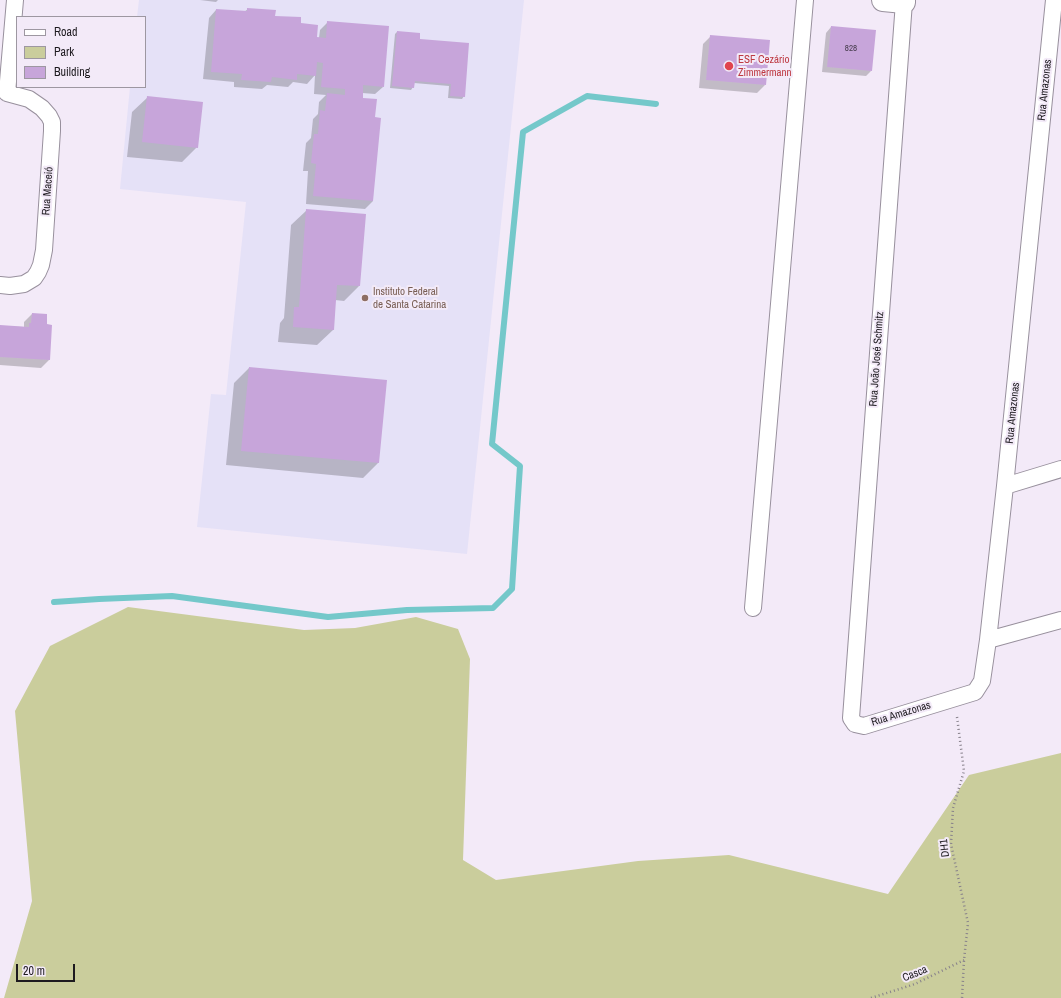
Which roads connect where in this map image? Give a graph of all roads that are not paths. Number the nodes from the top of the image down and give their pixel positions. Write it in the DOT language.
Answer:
graph roads {
  1 [pos="15,0"];
  2 [pos="805,0"];
  3 [pos="882,0"];
  4 [pos="1054,0"];
  5 [pos="904,1"];
  6 [pos="4,95"];
  7 [pos="0,285"];
  8 [pos="1061,469"];
  9 [pos="1005,486"];
  10 [pos="753,608"];
  11 [pos="1061,620"];
  12 [pos="988,640"];
  13 [pos="851,718"];
  1 -- 6 [label="street"];
  2 -- 10 [label="street"];
  3 -- 5 [label="street"];
  4 -- 9 [label="street, Rua Amazonas"];
  5 -- 13 [label="street, Rua João José Schmitz"];
  6 -- 7 [label="street, Rua Maceió"];
  8 -- 9 [label="street"];
  9 -- 12 [label="street, Rua Amazonas"];
  11 -- 12 [label="street"];
  12 -- 13 [label="street, Rua Amazonas"];
}
